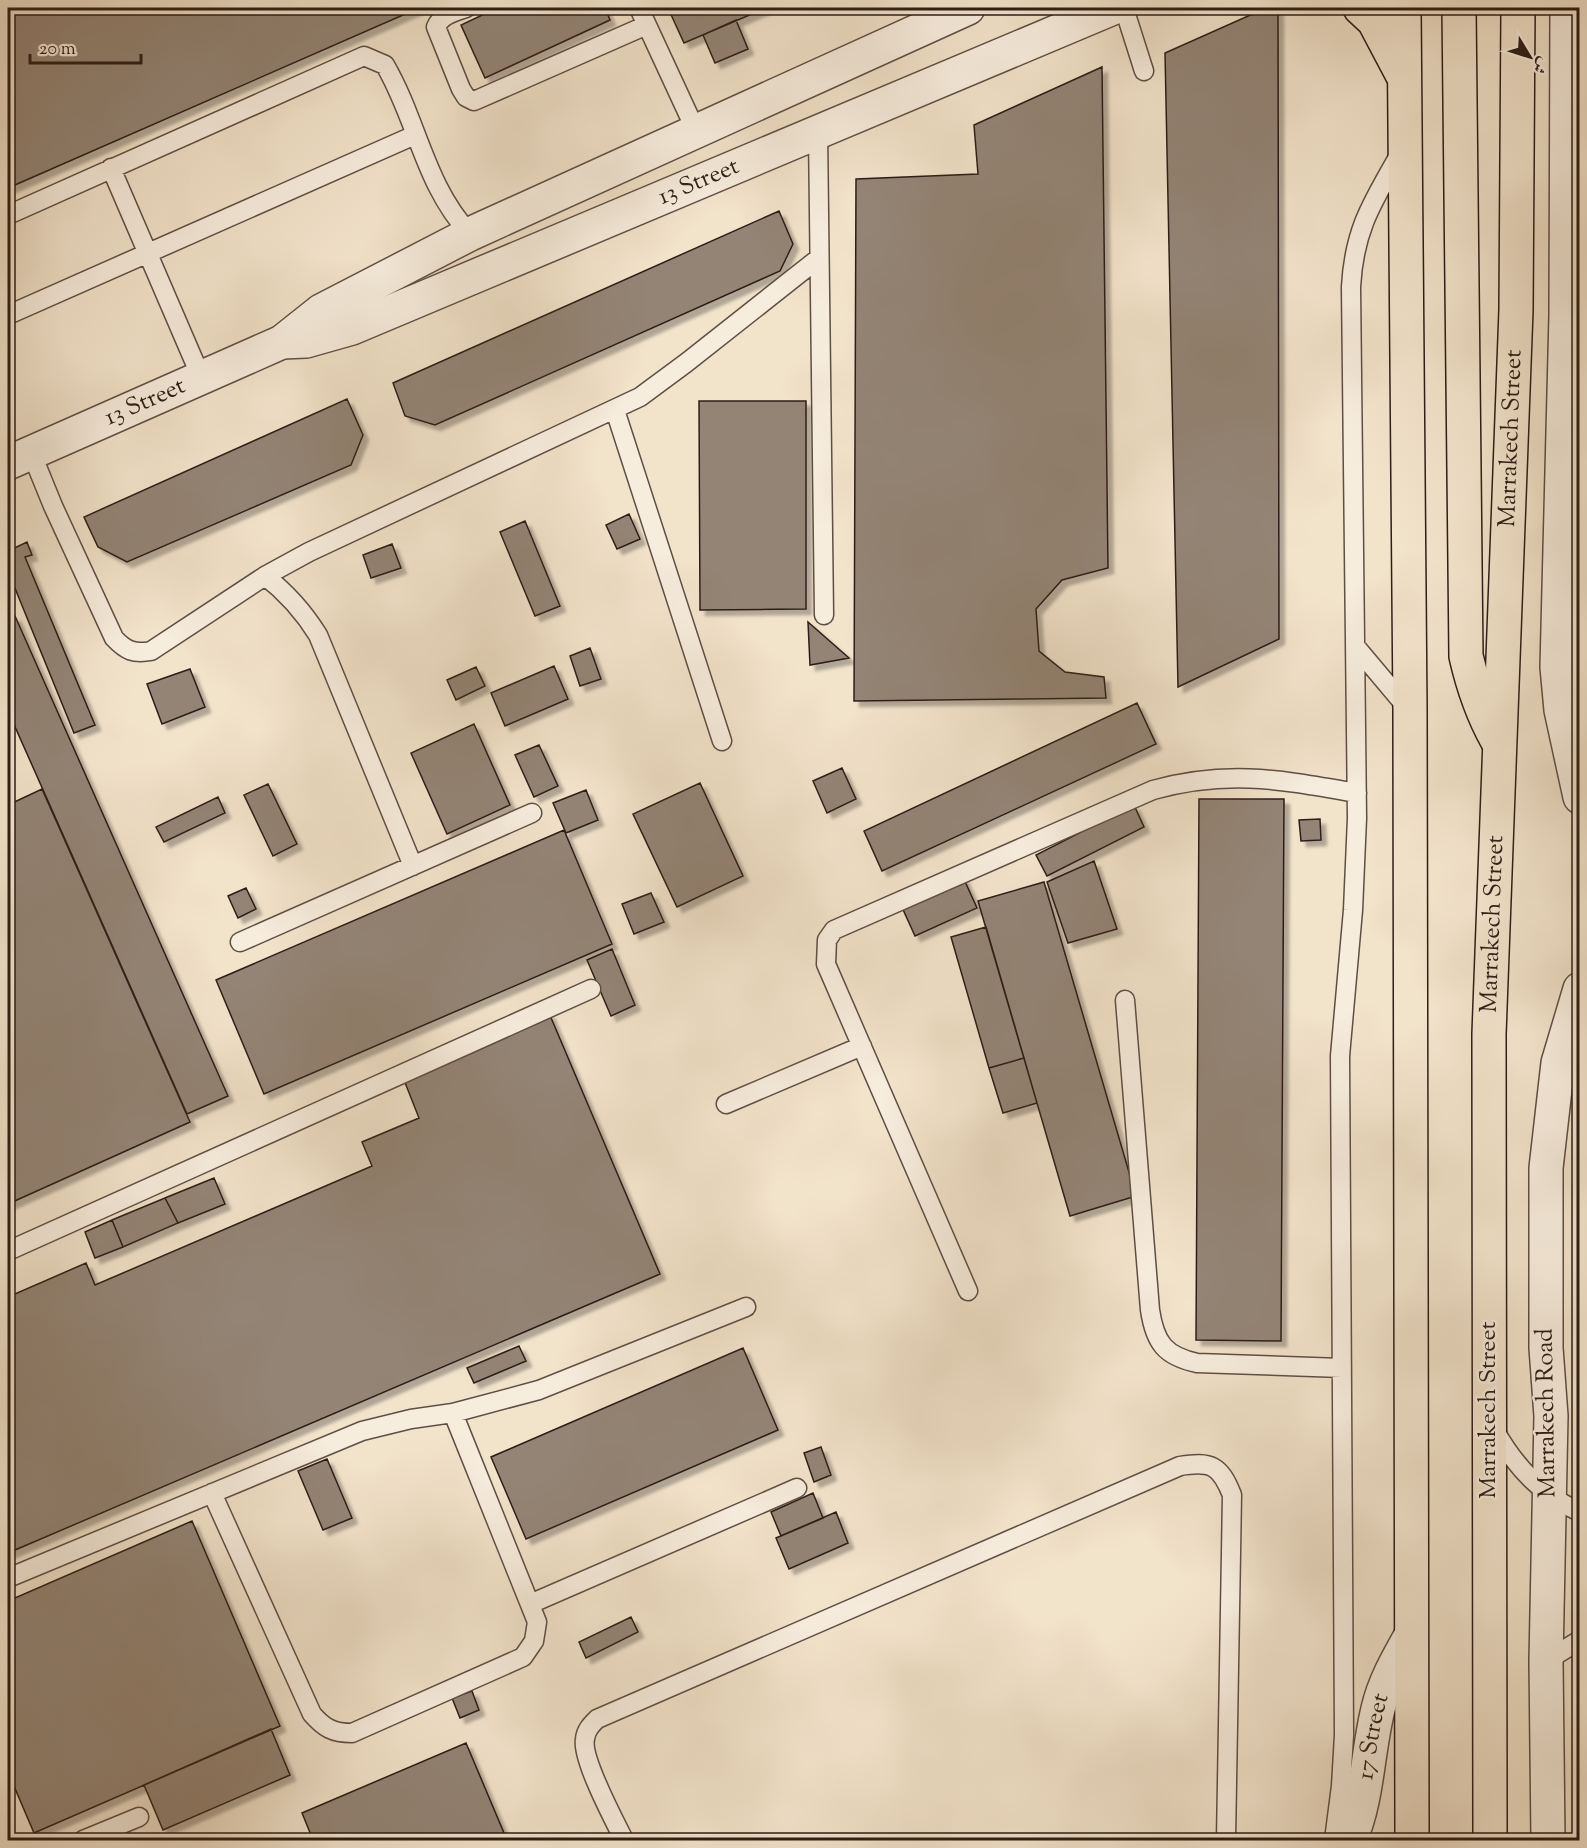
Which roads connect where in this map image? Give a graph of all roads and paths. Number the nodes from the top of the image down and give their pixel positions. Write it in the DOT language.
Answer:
graph roads {
  1 [pos="466,8"];
  2 [pos="639,8"];
  3 [pos="968,8"];
  4 [pos="1113,8"];
  5 [pos="1124,8"];
  6 [pos="1360,8"];
  7 [pos="1404,8"];
  8 [pos="1459,8"];
  9 [pos="1518,8"];
  10 [pos="1567,8"];
  11 [pos="647,26"];
  12 [pos="1144,71"];
  13 [pos="1404,80"];
  14 [pos="696,131"];
  15 [pos="818,132"];
  16 [pos="415,135"];
  17 [pos="1404,145"];
  18 [pos="111,168"];
  19 [pos="1574,204"];
  20 [pos="8,214"];
  21 [pos="470,234"];
  22 [pos="148,253"];
  23 [pos="819,258"];
  24 [pos="1573,311"];
  25 [pos="8,315"];
  26 [pos="282,342"];
  27 [pos="201,378"];
  28 [pos="615,410"];
  29 [pos="19,458"];
  30 [pos="265,576"];
  31 [pos="824,615"];
  32 [pos="1356,647"];
  33 [pos="1410,710"];
  34 [pos="722,741"];
  35 [pos="1500,744"];
  36 [pos="1357,793"];
  37 [pos="1580,797"];
  38 [pos="532,813"];
  39 [pos="413,866"];
  40 [pos="240,942"];
  41 [pos="1580,988"];
  42 [pos="591,990"];
  43 [pos="1125,1000"];
  44 [pos="862,1046"];
  45 [pos="726,1104"];
  46 [pos="8,1251"];
  47 [pos="968,1292"];
  48 [pos="746,1307"];
  49 [pos="1342,1368"];
  50 [pos="453,1413"];
  51 [pos="1489,1420"];
  52 [pos="797,1488"];
  53 [pos="212,1493"];
  54 [pos="1549,1495"];
  55 [pos="1580,1512"];
  56 [pos="8,1578"];
  57 [pos="530,1604"];
  58 [pos="1410,1637"];
  59 [pos="1580,1640"];
  60 [pos="1545,1661"];
  61 [pos="139,1817"];
  62 [pos="83,1840"];
  63 [pos="624,1840"];
  64 [pos="1226,1840"];
  65 [pos="1334,1840"];
  66 [pos="1350,1840"];
  67 [pos="1412,1840"];
  68 [pos="1490,1840"];
  69 [pos="1548,1840"];
  1 -- 11 [label="lane"];
  2 -- 11 [label="lane"];
  3 -- 14 [label="street, 13 Street"];
  4 -- 15 [label="street, 13 Street"];
  5 -- 12 [label="lane"];
  6 -- 13 [label="main road"];
  7 -- 13 [label="main road"];
  8 -- 35 [label="main road"];
  9 -- 35 [label="main road, Marrakech Street"];
  10 -- 19 [label="street"];
  11 -- 14 [label="lane"];
  13 -- 17 [label="main road"];
  14 -- 21 [label="street, 13 Street"];
  15 -- 23 [label="lane"];
  15 -- 26 [label="street, 13 Street"];
  16 -- 18 [label="lane"];
  16 -- 21 [label="lane"];
  16 -- 22 [label="lane"];
  17 -- 32 [label="lane"];
  17 -- 33 [label="main road"];
  18 -- 20 [label="lane"];
  18 -- 22 [label="lane"];
  19 -- 24 [label="street"];
  21 -- 26 [label="street, 13 Street"];
  22 -- 25 [label="lane"];
  22 -- 27 [label="lane"];
  23 -- 28 [label="lane"];
  23 -- 31 [label="lane"];
  24 -- 37 [label="street"];
  26 -- 27 [label="street, 13 Street"];
  27 -- 29 [label="street, 13 Street"];
  28 -- 30 [label="lane"];
  28 -- 34 [label="lane"];
  29 -- 30 [label="lane"];
  30 -- 39 [label="lane"];
  32 -- 33 [label="lane"];
  32 -- 36 [label="lane"];
  33 -- 58 [label="main road"];
  35 -- 51 [label="main road, Marrakech Street"];
  36 -- 44 [label="lane"];
  36 -- 49 [label="lane"];
  38 -- 39 [label="lane"];
  39 -- 40 [label="lane"];
  41 -- 54 [label="street, Marrakech Road"];
  42 -- 46 [label="lane"];
  43 -- 49 [label="lane"];
  44 -- 45 [label="lane"];
  44 -- 47 [label="lane"];
  48 -- 50 [label="lane"];
  49 -- 65 [label="lane"];
  50 -- 53 [label="lane"];
  50 -- 57 [label="lane"];
  51 -- 54 [label="lane"];
  51 -- 68 [label="main road, Marrakech Street"];
  52 -- 57 [label="lane"];
  53 -- 56 [label="lane"];
  53 -- 57 [label="lane"];
  54 -- 55 [label="lane"];
  54 -- 60 [label="street, Marrakech Road"];
  58 -- 66 [label="street, 17 Street"];
  58 -- 67 [label="main road"];
  59 -- 60 [label="lane"];
  60 -- 69 [label="street, Marrakech Road"];
  61 -- 62 [label="lane"];
  63 -- 64 [label="lane"];
}
